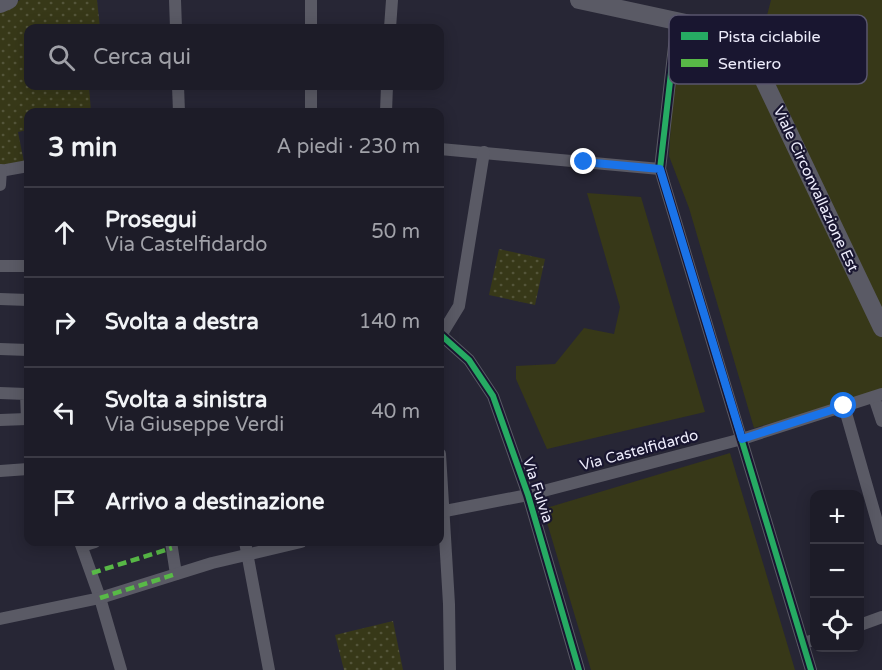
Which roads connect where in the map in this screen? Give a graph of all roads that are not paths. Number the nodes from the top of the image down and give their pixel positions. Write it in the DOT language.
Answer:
graph roads {
  1 [pos="9,0"];
  2 [pos="175,0"];
  3 [pos="311,0"];
  4 [pos="392,0"];
  5 [pos="579,0"];
  6 [pos="0,4"];
  7 [pos="669,18"];
  8 [pos="176,24"];
  9 [pos="311,24"];
  10 [pos="390,24"];
  11 [pos="670,84"];
  12 [pos="766,84"];
  13 [pos="178,90"];
  14 [pos="311,90"];
  15 [pos="387,90"];
  16 [pos="179,108"];
  17 [pos="311,108"];
  18 [pos="386,108"];
  19 [pos="444,149"];
  20 [pos="484,152"];
  21 [pos="24,167"];
  22 [pos="660,169"];
  23 [pos="0,170"];
  24 [pos="0,185"];
  25 [pos="0,266"];
  26 [pos="24,266"];
  27 [pos="0,299"];
  28 [pos="24,300"];
  29 [pos="882,328"];
  30 [pos="444,330"];
  31 [pos="444,339"];
  32 [pos="0,349"];
  33 [pos="24,350"];
  34 [pos="0,393"];
  35 [pos="24,394"];
  36 [pos="878,395"];
  37 [pos="844,406"];
  38 [pos="0,420"];
  39 [pos="24,420"];
  40 [pos="882,421"];
  41 [pos="742,439"];
  42 [pos="24,469"];
  43 [pos="0,471"];
  44 [pos="528,495"];
  45 [pos="444,511"];
  46 [pos="882,539"];
  47 [pos="82,546"];
  48 [pos="172,546"];
  49 [pos="246,546"];
  50 [pos="284,546"];
  51 [pos="444,546"];
  52 [pos="249,554"];
  53 [pos="176,574"];
  54 [pos="100,598"];
  55 [pos="882,617"];
  56 [pos="0,619"];
  57 [pos="864,624"];
  58 [pos="809,642"];
  59 [pos="121,670"];
  60 [pos="269,670"];
  61 [pos="450,670"];
  62 [pos="579,670"];
  63 [pos="811,670"];
  1 -- 6 [label="main road"];
  2 -- 8 [label="street"];
  3 -- 9 [label="street"];
  4 -- 10 [label="street"];
  5 -- 7 [label="main road, Viale Circonvallazione Est"];
  11 -- 22 [label="street"];
  12 -- 29 [label="main road, Viale Circonvallazione Est"];
  13 -- 16 [label="street"];
  14 -- 17 [label="street"];
  15 -- 18 [label="street"];
  19 -- 20 [label="street"];
  20 -- 22 [label="street"];
  20 -- 30 [label="street"];
  21 -- 23 [label="street"];
  22 -- 41 [label="street"];
  23 -- 24 [label="street"];
  25 -- 26 [label="street"];
  27 -- 28 [label="street"];
  31 -- 44 [label="street, Via Fulvia"];
  32 -- 33 [label="street"];
  34 -- 35 [label="street"];
  36 -- 37 [label="street, Via Castelfidardo"];
  36 -- 40 [label="street"];
  37 -- 41 [label="street, Via Castelfidardo"];
  37 -- 46 [label="street"];
  38 -- 39 [label="street"];
  41 -- 44 [label="street, Via Castelfidardo"];
  41 -- 58 [label="street"];
  42 -- 43 [label="street"];
  44 -- 45 [label="street, Via Castelfidardo"];
  44 -- 62 [label="street, Via Fulvia"];
  47 -- 54 [label="street"];
  48 -- 53 [label="street"];
  49 -- 52 [label="street"];
  50 -- 52 [label="street"];
  51 -- 61 [label="street"];
  52 -- 53 [label="street"];
  52 -- 60 [label="street"];
  53 -- 54 [label="street"];
  54 -- 56 [label="street"];
  54 -- 59 [label="street"];
  55 -- 57 [label="street"];
  58 -- 63 [label="street"];
}
